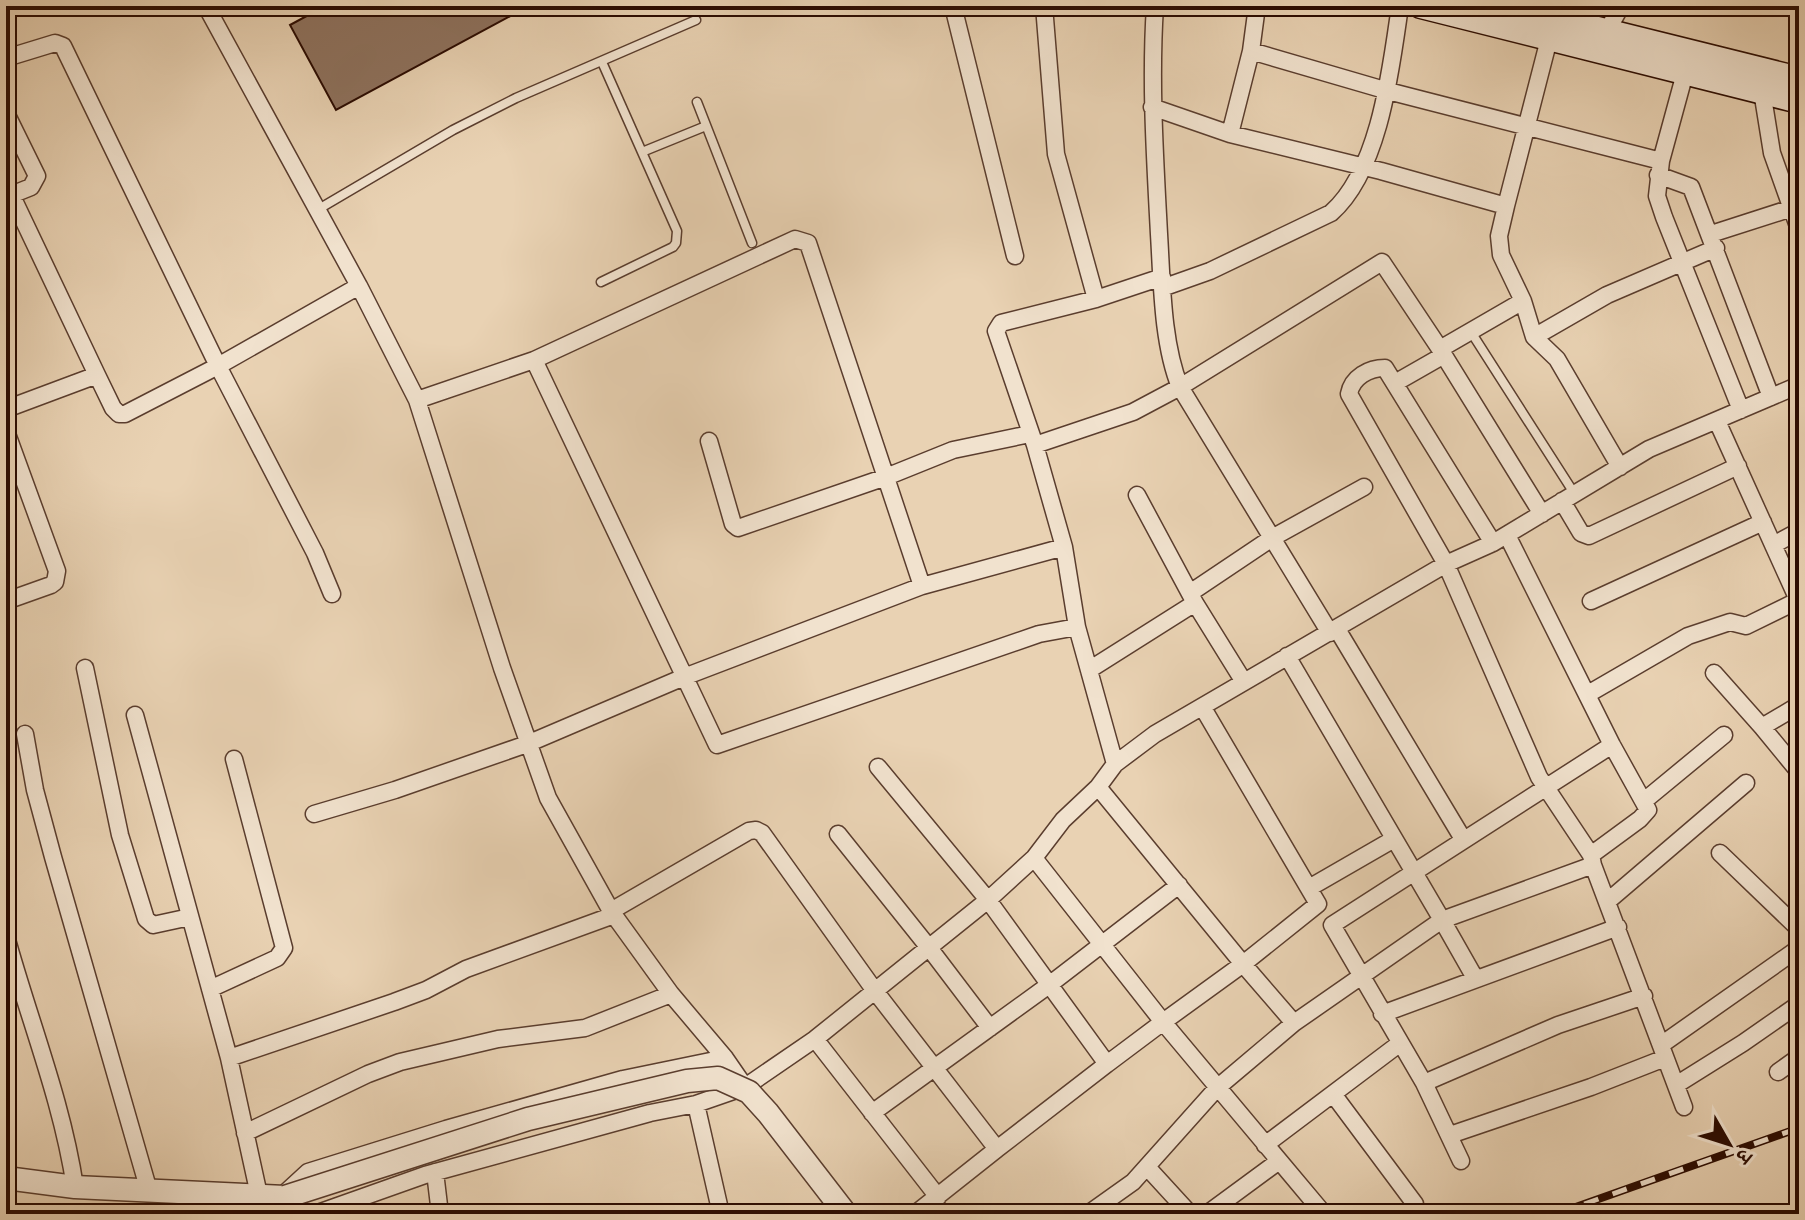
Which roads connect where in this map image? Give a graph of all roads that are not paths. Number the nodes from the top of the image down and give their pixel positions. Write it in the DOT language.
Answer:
graph roads {
  1 [pos="206,6"];
  2 [pos="953,6"];
  3 [pos="1044,6"];
  4 [pos="1155,6"];
  5 [pos="1257,6"];
  6 [pos="1400,6"];
  7 [pos="1421,6"];
  8 [pos="1505,6"];
  9 [pos="1621,6"];
  10 [pos="696,20"];
  11 [pos="1607,31"];
  12 [pos="1549,39"];
  13 [pos="1251,51"];
  14 [pos="6,58"];
  15 [pos="602,62"];
  16 [pos="1685,73"];
  17 [pos="1799,79"];
  18 [pos="1388,91"];
  19 [pos="1762,91"];
  20 [pos="1799,101"];
  21 [pos="697,102"];
  22 [pos="1152,107"];
  23 [pos="6,113"];
  24 [pos="706,126"];
  25 [pos="1527,126"];
  26 [pos="1230,134"];
  27 [pos="642,152"];
  28 [pos="1363,168"];
  29 [pos="1660,168"];
  30 [pos="9,195"];
  31 [pos="1506,206"];
  32 [pos="1792,208"];
  33 [pos="317,210"];
  34 [pos="1799,229"];
  35 [pos="1713,241"];
  36 [pos="752,243"];
  37 [pos="1015,256"];
  38 [pos="1682,261"];
  39 [pos="601,282"];
  40 [pos="1162,283"];
  41 [pos="359,286"];
  42 [pos="1096,299"];
  43 [pos="1523,301"];
  44 [pos="1471,332"];
  45 [pos="1534,337"];
  46 [pos="1442,352"];
  47 [pos="534,360"];
  48 [pos="218,366"];
  49 [pos="97,375"];
  50 [pos="1395,383"];
  51 [pos="1799,385"];
  52 [pos="1180,387"];
  53 [pos="1771,397"];
  54 [pos="417,400"];
  55 [pos="6,409"];
  56 [pos="1741,410"];
  57 [pos="1717,421"];
  58 [pos="6,431"];
  59 [pos="1032,440"];
  60 [pos="709,441"];
  61 [pos="1738,466"];
  62 [pos="1620,467"];
  63 [pos="886,477"];
  64 [pos="1364,487"];
  65 [pos="1137,495"];
  66 [pos="1568,498"];
  67 [pos="1542,514"];
  68 [pos="1763,522"];
  69 [pos="1799,531"];
  70 [pos="1272,538"];
  71 [pos="1500,539"];
  72 [pos="1773,545"];
  73 [pos="1064,547"];
  74 [pos="1446,564"];
  75 [pos="922,586"];
  76 [pos="332,594"];
  77 [pos="1192,598"];
  78 [pos="1798,600"];
  79 [pos="6,601"];
  80 [pos="1591,601"];
  81 [pos="1077,627"];
  82 [pos="1334,631"];
  83 [pos="1287,656"];
  84 [pos="85,668"];
  85 [pos="1089,670"];
  86 [pos="1714,673"];
  87 [pos="684,677"];
  88 [pos="1244,682"];
  89 [pos="1588,694"];
  90 [pos="1799,705"];
  91 [pos="1203,708"];
  92 [pos="135,715"];
  93 [pos="1762,727"];
  94 [pos="25,734"];
  95 [pos="1724,735"];
  96 [pos="527,744"];
  97 [pos="1612,745"];
  98 [pos="234,759"];
  99 [pos="1115,764"];
  100 [pos="878,767"];
  101 [pos="1799,772"];
  102 [pos="1746,783"];
  103 [pos="1098,787"];
  104 [pos="1545,788"];
  105 [pos="1644,801"];
  106 [pos="314,814"];
  107 [pos="838,834"];
  108 [pos="1394,839"];
  109 [pos="1463,839"];
  110 [pos="1720,853"];
  111 [pos="1034,858"];
  112 [pos="1592,860"];
  113 [pos="1412,871"];
  114 [pos="1179,885"];
  115 [pos="1309,888"];
  116 [pos="988,900"];
  117 [pos="1608,901"];
  118 [pos="1318,904"];
  119 [pos="612,913"];
  120 [pos="190,917"];
  121 [pos="1442,920"];
  122 [pos="1332,925"];
  123 [pos="1618,927"];
  124 [pos="1799,929"];
  125 [pos="6,936"];
  126 [pos="1102,943"];
  127 [pos="1799,948"];
  128 [pos="930,949"];
  129 [pos="1243,964"];
  130 [pos="1362,976"];
  131 [pos="1475,978"];
  132 [pos="1049,985"];
  133 [pos="210,989"];
  134 [pos="875,991"];
  135 [pos="671,994"];
  136 [pos="1644,996"];
  137 [pos="1799,1004"];
  138 [pos="1382,1014"];
  139 [pos="1163,1022"];
  140 [pos="1294,1023"];
  141 [pos="990,1028"];
  142 [pos="815,1039"];
  143 [pos="1399,1044"];
  144 [pos="1663,1052"];
  145 [pos="1799,1057"];
  146 [pos="229,1058"];
  147 [pos="725,1058"];
  148 [pos="1107,1064"];
  149 [pos="934,1068"];
  150 [pos="1778,1072"];
  151 [pos="1424,1083"];
  152 [pos="1676,1085"];
  153 [pos="745,1087"];
  154 [pos="1217,1088"];
  155 [pos="1333,1094"];
  156 [pos="696,1104"];
  157 [pos="1684,1107"];
  158 [pos="872,1113"];
  159 [pos="245,1133"];
  160 [pos="1450,1135"];
  161 [pos="1265,1145"];
  162 [pos="997,1149"];
  163 [pos="1279,1161"];
  164 [pos="1461,1161"];
  165 [pos="1147,1167"];
  166 [pos="435,1172"];
  167 [pos="6,1178"];
  168 [pos="75,1187"];
  169 [pos="149,1191"];
  170 [pos="259,1195"];
  171 [pos="283,1197"];
  172 [pos="938,1197"];
  173 [pos="1415,1204"];
  174 [pos="303,1214"];
  175 [pos="315,1214"];
  176 [pos="440,1214"];
  177 [pos="721,1214"];
  178 [pos="846,1214"];
  179 [pos="915,1214"];
  180 [pos="1088,1214"];
  181 [pos="1190,1214"];
  182 [pos="1207,1214"];
  183 [pos="1324,1214"];
  1 -- 33 [label="street"];
  2 -- 37 [label="street"];
  3 -- 42 [label="street"];
  4 -- 22 [label="street"];
  5 -- 13 [label="street"];
  6 -- 18 [label="street"];
  7 -- 12 [label="main road"];
  8 -- 11 [label="main road"];
  9 -- 11 [label="street"];
  10 -- 15 [label="lane"];
  11 -- 17 [label="main road"];
  12 -- 16 [label="main road"];
  12 -- 25 [label="street"];
  13 -- 18 [label="street"];
  13 -- 26 [label="street"];
  14 -- 48 [label="street"];
  15 -- 27 [label="lane"];
  15 -- 33 [label="lane"];
  16 -- 19 [label="main road"];
  16 -- 29 [label="street"];
  18 -- 25 [label="street"];
  18 -- 28 [label="street"];
  19 -- 20 [label="main road"];
  19 -- 32 [label="street"];
  21 -- 24 [label="lane"];
  22 -- 26 [label="street"];
  22 -- 40 [label="street"];
  23 -- 30 [label="street"];
  24 -- 27 [label="lane"];
  24 -- 36 [label="lane"];
  25 -- 29 [label="street"];
  25 -- 31 [label="street"];
  26 -- 28 [label="street"];
  27 -- 39 [label="lane"];
  28 -- 31 [label="street"];
  28 -- 40 [label="street"];
  29 -- 35 [label="street"];
  29 -- 38 [label="street"];
  30 -- 49 [label="street"];
  31 -- 43 [label="street"];
  32 -- 34 [label="street"];
  32 -- 35 [label="street"];
  33 -- 41 [label="street"];
  35 -- 38 [label="street"];
  35 -- 53 [label="street"];
  38 -- 45 [label="street"];
  38 -- 56 [label="street"];
  40 -- 42 [label="street"];
  40 -- 52 [label="street"];
  41 -- 48 [label="street"];
  41 -- 54 [label="street"];
  42 -- 59 [label="street"];
  43 -- 44 [label="street"];
  43 -- 45 [label="street"];
  44 -- 46 [label="street"];
  44 -- 66 [label="lane"];
  45 -- 62 [label="street"];
  46 -- 50 [label="street"];
  46 -- 52 [label="street"];
  46 -- 67 [label="street"];
  47 -- 54 [label="street"];
  47 -- 63 [label="street"];
  47 -- 87 [label="street"];
  48 -- 49 [label="street"];
  48 -- 76 [label="street"];
  49 -- 55 [label="street"];
  50 -- 71 [label="street"];
  50 -- 74 [label="street"];
  51 -- 53 [label="street"];
  52 -- 59 [label="street"];
  52 -- 70 [label="street"];
  53 -- 56 [label="street"];
  54 -- 96 [label="street"];
  56 -- 57 [label="street"];
  57 -- 61 [label="street"];
  57 -- 62 [label="street"];
  58 -- 79 [label="street"];
  59 -- 63 [label="street"];
  59 -- 73 [label="street"];
  60 -- 63 [label="street"];
  61 -- 66 [label="street"];
  61 -- 68 [label="street"];
  62 -- 66 [label="street"];
  63 -- 75 [label="street"];
  64 -- 70 [label="street"];
  65 -- 77 [label="street"];
  66 -- 67 [label="street"];
  67 -- 71 [label="street"];
  68 -- 72 [label="street"];
  68 -- 80 [label="street"];
  69 -- 72 [label="street"];
  70 -- 77 [label="street"];
  70 -- 82 [label="street"];
  71 -- 74 [label="street"];
  71 -- 89 [label="street"];
  72 -- 78 [label="street"];
  73 -- 75 [label="street"];
  73 -- 81 [label="street"];
  74 -- 82 [label="street"];
  74 -- 104 [label="street"];
  75 -- 87 [label="street"];
  77 -- 85 [label="street"];
  77 -- 88 [label="street"];
  78 -- 89 [label="street"];
  81 -- 85 [label="street"];
  81 -- 87 [label="street"];
  82 -- 83 [label="street"];
  82 -- 109 [label="street"];
  83 -- 88 [label="street"];
  83 -- 108 [label="street"];
  84 -- 120 [label="street"];
  85 -- 99 [label="street"];
  86 -- 93 [label="street"];
  87 -- 96 [label="street"];
  88 -- 91 [label="street"];
  89 -- 97 [label="street"];
  90 -- 93 [label="street"];
  91 -- 99 [label="street"];
  91 -- 115 [label="street"];
  92 -- 120 [label="street"];
  93 -- 101 [label="street"];
  94 -- 169 [label="street"];
  95 -- 105 [label="street"];
  96 -- 106 [label="street"];
  96 -- 119 [label="street"];
  97 -- 104 [label="street"];
  97 -- 105 [label="street"];
  98 -- 133 [label="street"];
  99 -- 103 [label="street"];
  100 -- 116 [label="street"];
  102 -- 117 [label="street"];
  103 -- 111 [label="street"];
  103 -- 114 [label="street"];
  104 -- 109 [label="street"];
  104 -- 112 [label="street"];
  105 -- 112 [label="street"];
  107 -- 128 [label="street"];
  108 -- 113 [label="street"];
  108 -- 115 [label="street"];
  109 -- 113 [label="street"];
  110 -- 124 [label="street"];
  111 -- 116 [label="street"];
  111 -- 126 [label="street"];
  112 -- 117 [label="street"];
  112 -- 121 [label="street"];
  113 -- 121 [label="street"];
  113 -- 122 [label="street"];
  114 -- 126 [label="street"];
  114 -- 129 [label="street"];
  115 -- 118 [label="street"];
  116 -- 128 [label="street"];
  116 -- 132 [label="street"];
  117 -- 123 [label="street"];
  118 -- 122 [label="street"];
  118 -- 129 [label="street"];
  119 -- 134 [label="street"];
  119 -- 135 [label="street"];
  119 -- 146 [label="street"];
  120 -- 133 [label="street"];
  121 -- 130 [label="street"];
  121 -- 131 [label="street"];
  122 -- 130 [label="street"];
  123 -- 131 [label="street"];
  123 -- 136 [label="street"];
  125 -- 168 [label="street"];
  126 -- 132 [label="street"];
  126 -- 139 [label="street"];
  127 -- 144 [label="street"];
  128 -- 134 [label="street"];
  128 -- 141 [label="street"];
  129 -- 139 [label="street"];
  129 -- 140 [label="street"];
  130 -- 138 [label="street"];
  130 -- 140 [label="street"];
  131 -- 138 [label="street"];
  132 -- 141 [label="street"];
  132 -- 148 [label="street"];
  133 -- 146 [label="street"];
  134 -- 142 [label="street"];
  134 -- 149 [label="street"];
  135 -- 147 [label="street"];
  135 -- 159 [label="street"];
  136 -- 144 [label="street"];
  136 -- 151 [label="street"];
  137 -- 152 [label="street"];
  138 -- 143 [label="street"];
  139 -- 148 [label="street"];
  139 -- 154 [label="street"];
  140 -- 154 [label="street"];
  141 -- 149 [label="street"];
  142 -- 153 [label="street"];
  142 -- 158 [label="street"];
  143 -- 151 [label="street"];
  143 -- 155 [label="street"];
  144 -- 152 [label="street"];
  144 -- 160 [label="street"];
  145 -- 150 [label="street"];
  146 -- 159 [label="street"];
  147 -- 153 [label="street"];
  147 -- 171 [label="street"];
  148 -- 162 [label="street"];
  149 -- 158 [label="street"];
  149 -- 162 [label="street"];
  151 -- 160 [label="street"];
  152 -- 157 [label="street"];
  153 -- 156 [label="street"];
  154 -- 161 [label="street"];
  154 -- 165 [label="street"];
  155 -- 161 [label="street"];
  155 -- 173 [label="street"];
  156 -- 166 [label="street"];
  156 -- 177 [label="street"];
  158 -- 172 [label="street"];
  159 -- 170 [label="street"];
  160 -- 164 [label="street"];
  161 -- 163 [label="street"];
  162 -- 172 [label="street"];
  163 -- 182 [label="street"];
  163 -- 183 [label="street"];
  165 -- 180 [label="street"];
  165 -- 181 [label="street"];
  166 -- 175 [label="street"];
  166 -- 176 [label="street"];
  167 -- 168 [label="street"];
  168 -- 169 [label="street"];
  169 -- 170 [label="street"];
  170 -- 171 [label="street"];
  171 -- 174 [label="street"];
  171 -- 178 [label="street, bridge"];
  172 -- 179 [label="street"];
}
